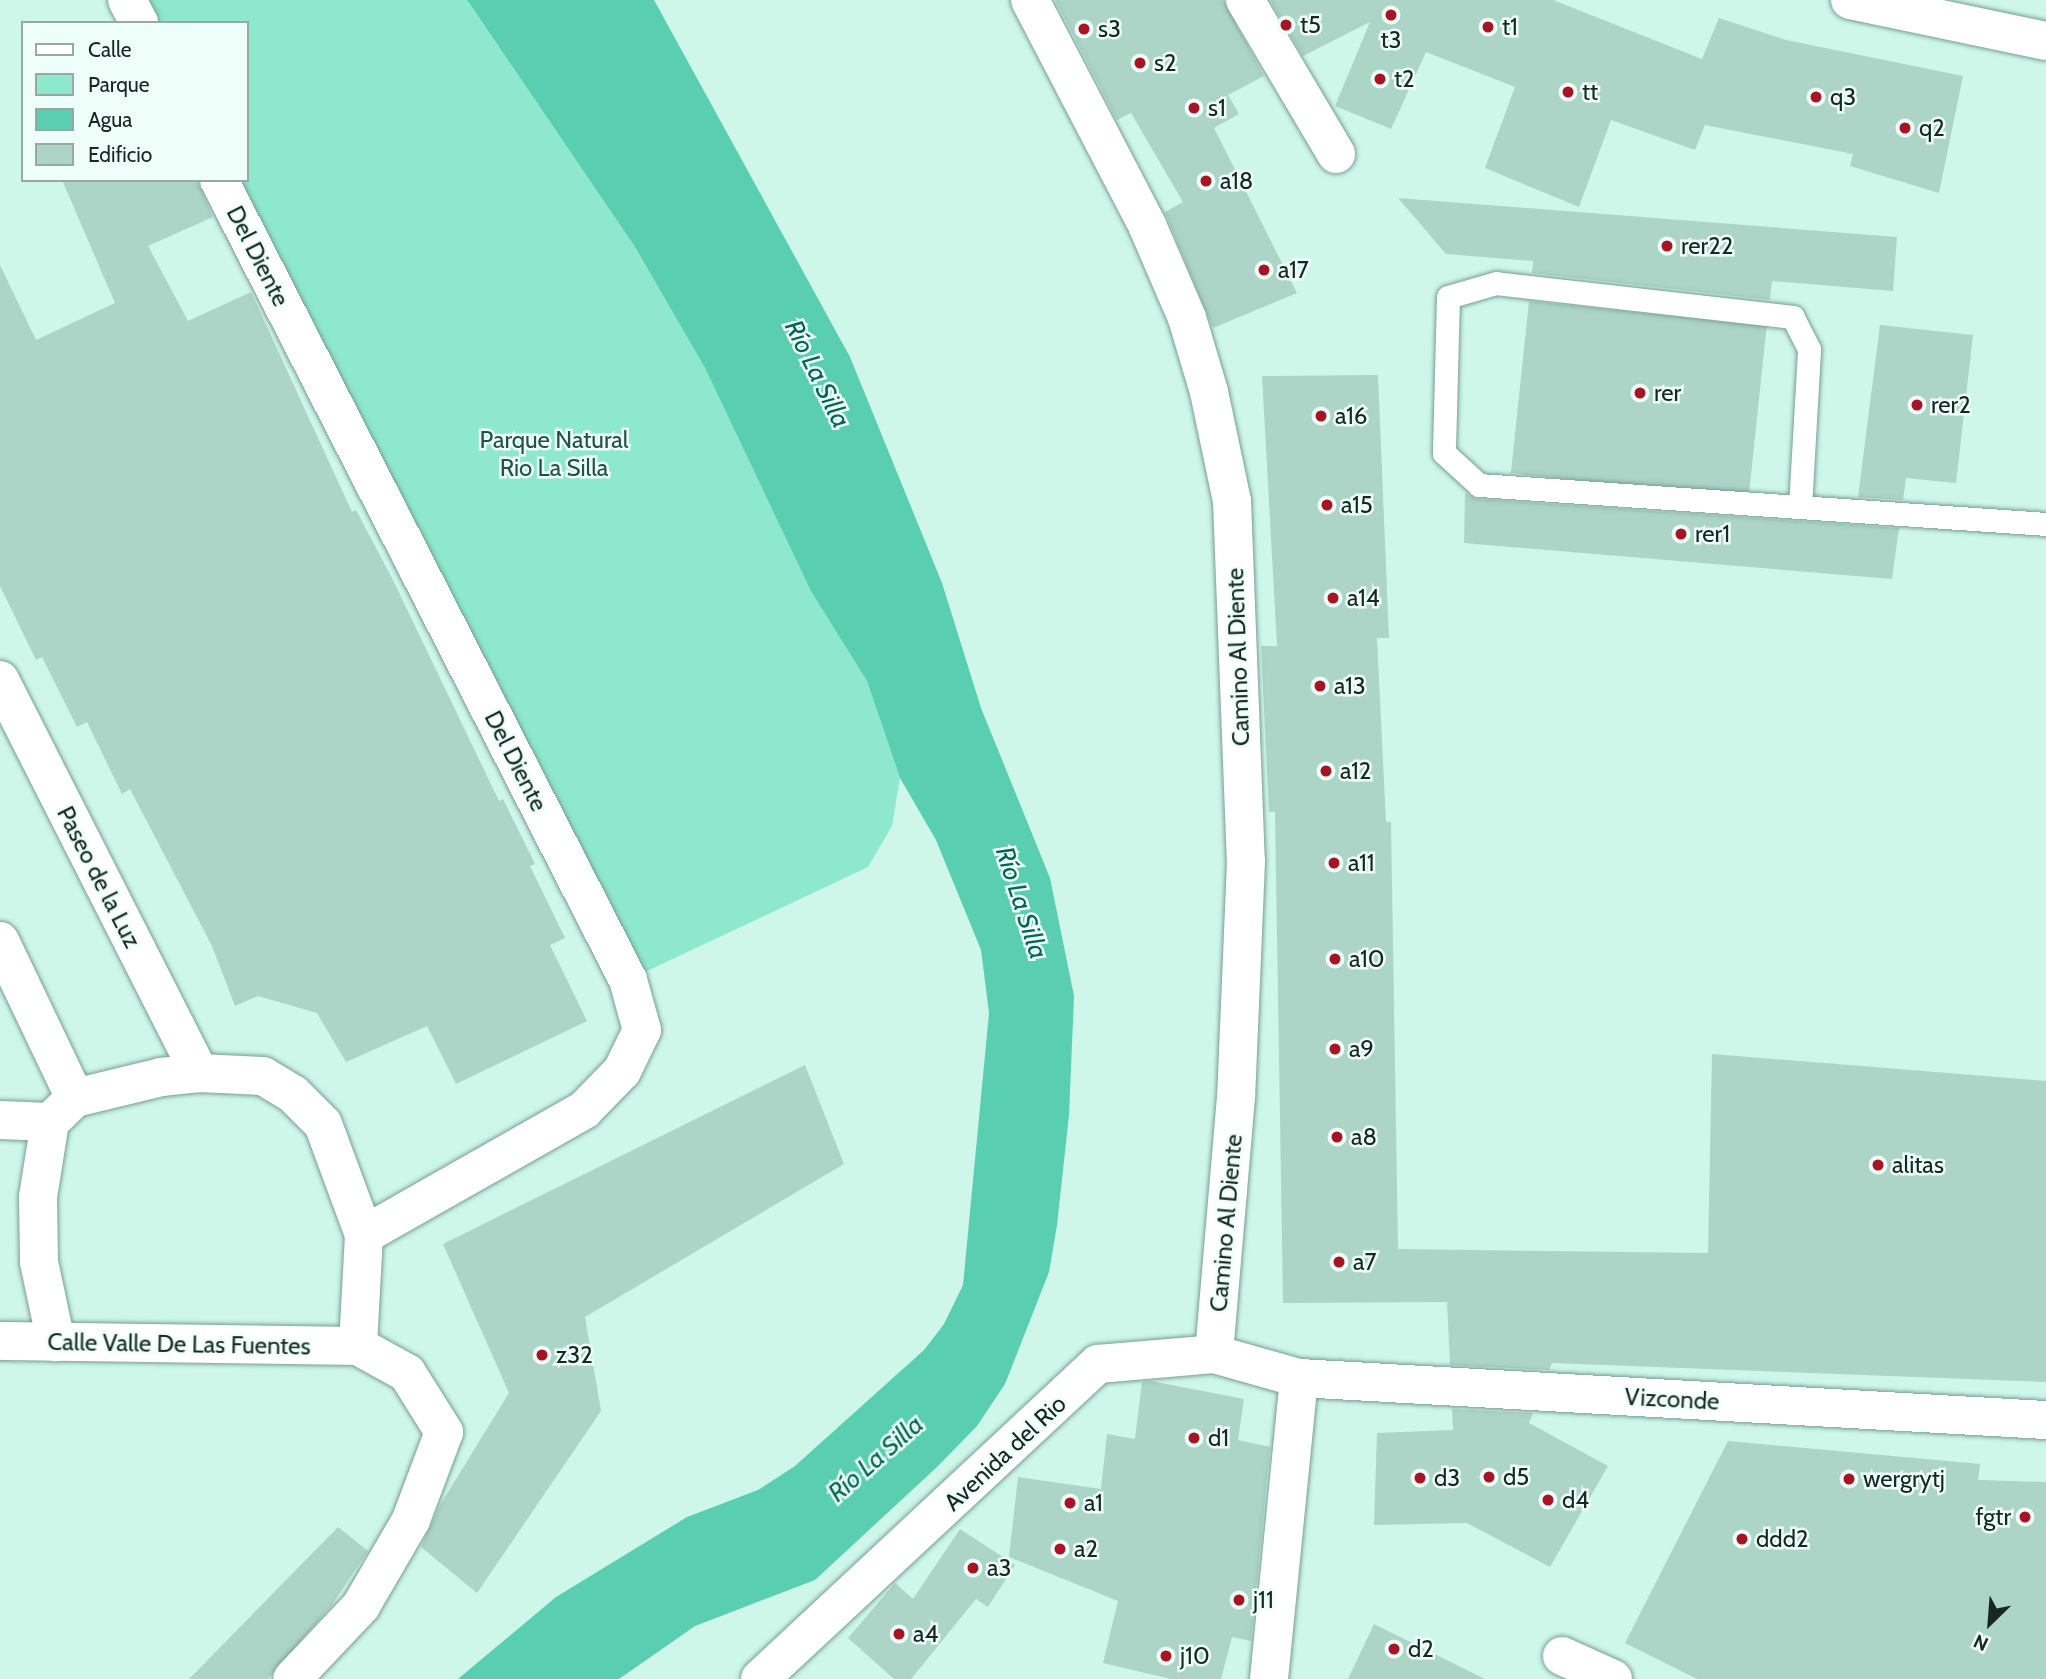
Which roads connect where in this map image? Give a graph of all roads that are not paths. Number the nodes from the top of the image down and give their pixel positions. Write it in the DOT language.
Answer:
graph roads {
  1 [pos="127,0"];
  2 [pos="1030,0"];
  3 [pos="1245,0"];
  4 [pos="1850,0"];
  5 [pos="138,21"];
  6 [pos="2046,41"];
  7 [pos="1336,153"];
  8 [pos="220,182"];
  9 [pos="1800,507"];
  10 [pos="2046,524"];
  11 [pos="0,680"];
  12 [pos="0,941"];
  13 [pos="199,1073"];
  14 [pos="62,1110"];
  15 [pos="0,1120"];
  16 [pos="363,1236"];
  17 [pos="0,1341"];
  18 [pos="55,1342"];
  19 [pos="358,1346"];
  20 [pos="1214,1354"];
  21 [pos="1299,1378"];
  22 [pos="2046,1420"];
  23 [pos="1562,1656"];
  24 [pos="292,1679"];
  25 [pos="760,1679"];
  26 [pos="1269,1679"];
  27 [pos="1613,1679"];
  1 -- 5 [label="street"];
  2 -- 20 [label="street, Camino Al Diente"];
  3 -- 7 [label="street"];
  4 -- 6 [label="street"];
  8 -- 16 [label="street, Del Diente"];
  9 -- 9 [label="lane"];
  9 -- 10 [label="lane"];
  11 -- 13 [label="street, Paseo de la Luz"];
  12 -- 14 [label="street"];
  13 -- 14 [label="street"];
  13 -- 16 [label="street"];
  14 -- 15 [label="street"];
  14 -- 18 [label="street"];
  16 -- 19 [label="street"];
  17 -- 18 [label="street, Calle Valle De Las Fuentes"];
  18 -- 19 [label="street, Calle Valle De Las Fuentes"];
  19 -- 24 [label="street"];
  20 -- 21 [label="street, Avenida del Rio"];
  20 -- 25 [label="street, Avenida del Rio"];
  21 -- 22 [label="street, Vizconde"];
  21 -- 26 [label="street"];
  23 -- 27 [label="street"];
}
